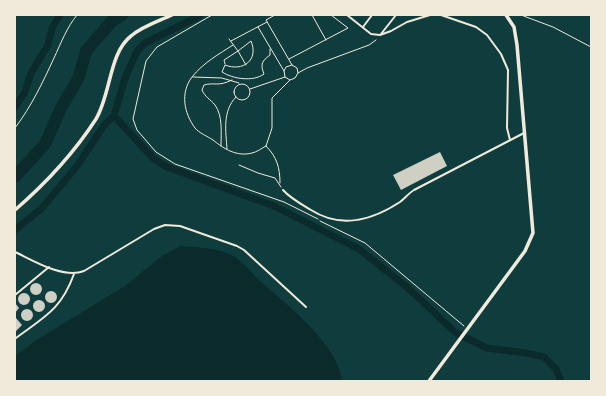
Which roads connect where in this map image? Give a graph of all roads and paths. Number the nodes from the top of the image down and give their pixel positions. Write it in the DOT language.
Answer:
graph roads {
  1 [pos="78,15"];
  2 [pos="172,15"];
  3 [pos="212,15"];
  4 [pos="275,15"];
  5 [pos="312,15"];
  6 [pos="331,15"];
  7 [pos="348,15"];
  8 [pos="372,15"];
  9 [pos="396,15"];
  10 [pos="420,15"];
  11 [pos="430,15"];
  12 [pos="441,15"];
  13 [pos="506,15"];
  14 [pos="521,15"];
  15 [pos="417,18"];
  16 [pos="267,22"];
  17 [pos="258,27"];
  18 [pos="363,28"];
  19 [pos="380,35"];
  20 [pos="229,39"];
  21 [pos="326,40"];
  22 [pos="231,41"];
  23 [pos="233,45"];
  24 [pos="591,47"];
  25 [pos="270,48"];
  26 [pos="238,51"];
  27 [pos="289,59"];
  28 [pos="225,65"];
  29 [pos="247,65"];
  30 [pos="292,65"];
  31 [pos="284,71"];
  32 [pos="298,73"];
  33 [pos="192,77"];
  34 [pos="285,77"];
  35 [pos="232,80"];
  36 [pos="290,80"];
  37 [pos="239,84"];
  38 [pos="250,89"];
  39 [pos="236,97"];
  40 [pos="15,128"];
  41 [pos="525,132"];
  42 [pos="510,140"];
  43 [pos="266,146"];
  44 [pos="222,147"];
  45 [pos="227,150"];
  46 [pos="239,165"];
  47 [pos="280,184"];
  48 [pos="284,191"];
  49 [pos="278,200"];
  50 [pos="15,210"];
  51 [pos="15,252"];
  52 [pos="50,267"];
  53 [pos="74,274"];
  54 [pos="15,296"];
  55 [pos="306,307"];
  56 [pos="466,330"];
  57 [pos="16,338"];
  58 [pos="428,381"];
  1 -- 40 [label="path"];
  2 -- 50 [label="street"];
  3 -- 49 [label="path"];
  4 -- 16 [label="path"];
  5 -- 21 [label="path"];
  6 -- 21 [label="path"];
  7 -- 18 [label="lane"];
  8 -- 18 [label="lane"];
  9 -- 19 [label="lane"];
  10 -- 15 [label="lane"];
  11 -- 15 [label="lane"];
  12 -- 42 [label="lane"];
  13 -- 41 [label="street"];
  14 -- 24 [label="path"];
  15 -- 19 [label="lane"];
  16 -- 17 [label="path"];
  16 -- 27 [label="path"];
  17 -- 22 [label="path"];
  17 -- 25 [label="path"];
  18 -- 19 [label="lane"];
  19 -- 32 [label="path"];
  20 -- 22 [label="path"];
  21 -- 27 [label="path"];
  22 -- 23 [label="path"];
  23 -- 26 [label="path"];
  23 -- 33 [label="path"];
  25 -- 28 [label="path"];
  25 -- 31 [label="path"];
  26 -- 28 [label="path"];
  26 -- 29 [label="path"];
  26 -- 29 [label="path"];
  27 -- 30 [label="path"];
  28 -- 29 [label="path"];
  30 -- 31 [label="path"];
  30 -- 32 [label="path"];
  31 -- 34 [label="path"];
  32 -- 36 [label="path"];
  33 -- 35 [label="path"];
  33 -- 44 [label="path"];
  34 -- 36 [label="path"];
  34 -- 38 [label="path"];
  35 -- 37 [label="path"];
  35 -- 44 [label="path"];
  36 -- 43 [label="path"];
  37 -- 38 [label="path"];
  37 -- 39 [label="path"];
  38 -- 39 [label="path"];
  39 -- 45 [label="path"];
  41 -- 42 [label="lane"];
  41 -- 56 [label="street"];
  42 -- 48 [label="lane"];
  43 -- 45 [label="path"];
  43 -- 47 [label="path"];
  44 -- 45 [label="path"];
  46 -- 47 [label="path"];
  47 -- 48 [label="path"];
  48 -- 49 [label="path"];
  49 -- 56 [label="path"];
  51 -- 52 [label="lane"];
  52 -- 53 [label="lane"];
  52 -- 54 [label="lane"];
  53 -- 55 [label="lane"];
  53 -- 57 [label="lane"];
  56 -- 58 [label="street"];
}
